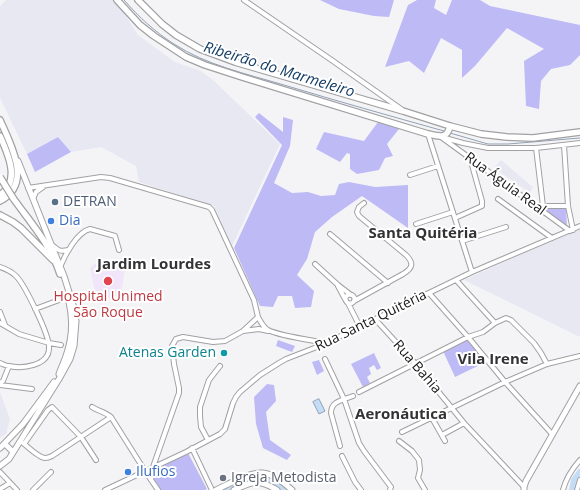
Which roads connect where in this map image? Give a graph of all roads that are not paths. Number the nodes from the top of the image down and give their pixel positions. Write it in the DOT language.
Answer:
graph roads {
  1 [pos="117,0"];
  2 [pos="138,0"];
  3 [pos="244,0"];
  4 [pos="403,111"];
  5 [pos="0,120"];
  6 [pos="450,126"];
  7 [pos="580,132"];
  8 [pos="428,134"];
  9 [pos="0,136"];
  10 [pos="441,137"];
  11 [pos="10,143"];
  12 [pos="580,143"];
  13 [pos="564,145"];
  14 [pos="536,148"];
  15 [pos="469,158"];
  16 [pos="438,166"];
  17 [pos="410,175"];
  18 [pos="0,177"];
  19 [pos="45,186"];
  20 [pos="28,188"];
  21 [pos="0,195"];
  22 [pos="33,199"];
  23 [pos="498,199"];
  24 [pos="0,201"];
  25 [pos="364,203"];
  26 [pos="543,206"];
  27 [pos="568,206"];
  28 [pos="537,207"];
  29 [pos="453,212"];
  30 [pos="0,215"];
  31 [pos="455,218"];
  32 [pos="416,224"];
  33 [pos="580,226"];
  34 [pos="506,227"];
  35 [pos="571,231"];
  36 [pos="330,234"];
  37 [pos="552,238"];
  38 [pos="462,241"];
  39 [pos="52,244"];
  40 [pos="68,250"];
  41 [pos="119,250"];
  42 [pos="55,262"];
  43 [pos="315,264"];
  44 [pos="0,267"];
  45 [pos="60,268"];
  46 [pos="472,272"];
  47 [pos="60,274"];
  48 [pos="456,280"];
  49 [pos="388,283"];
  50 [pos="338,285"];
  51 [pos="429,293"];
  52 [pos="69,297"];
  53 [pos="345,299"];
  54 [pos="352,300"];
  55 [pos="35,309"];
  56 [pos="0,312"];
  57 [pos="258,317"];
  58 [pos="375,319"];
  59 [pos="0,323"];
  60 [pos="495,323"];
  61 [pos="5,325"];
  62 [pos="360,326"];
  63 [pos="243,331"];
  64 [pos="270,331"];
  65 [pos="468,337"];
  66 [pos="49,342"];
  67 [pos="61,345"];
  68 [pos="322,345"];
  69 [pos="580,356"];
  70 [pos="325,359"];
  71 [pos="0,363"];
  72 [pos="415,363"];
  73 [pos="547,364"];
  74 [pos="9,366"];
  75 [pos="220,366"];
  76 [pos="505,382"];
  77 [pos="0,384"];
  78 [pos="580,386"];
  79 [pos="32,389"];
  80 [pos="359,392"];
  81 [pos="353,396"];
  82 [pos="344,399"];
  83 [pos="92,407"];
  84 [pos="453,408"];
  85 [pos="111,416"];
  86 [pos="432,418"];
  87 [pos="464,423"];
  88 [pos="402,432"];
  89 [pos="552,434"];
  90 [pos="442,435"];
  91 [pos="81,437"];
  92 [pos="208,440"];
  93 [pos="399,441"];
  94 [pos="445,441"];
  95 [pos="22,443"];
  96 [pos="2,446"];
  97 [pos="340,446"];
  98 [pos="192,448"];
  99 [pos="14,452"];
  100 [pos="342,456"];
  101 [pos="96,460"];
  102 [pos="580,460"];
  103 [pos="2,465"];
  104 [pos="153,467"];
  105 [pos="145,471"];
  106 [pos="51,472"];
  107 [pos="1,473"];
  108 [pos="151,480"];
  109 [pos="580,480"];
  110 [pos="10,483"];
  111 [pos="524,488"];
  112 [pos="0,489"];
  113 [pos="17,490"];
  114 [pos="33,490"];
  115 [pos="105,490"];
  116 [pos="158,490"];
  117 [pos="212,490"];
  118 [pos="216,490"];
  119 [pos="234,490"];
  120 [pos="277,490"];
  121 [pos="292,490"];
  122 [pos="361,490"];
  123 [pos="390,490"];
  124 [pos="425,490"];
  125 [pos="563,490"];
  126 [pos="577,490"];
  1 -- 8 [label="highway"];
  2 -- 4 [label="highway"];
  3 -- 4 [label="street"];
  4 -- 6 [label="highway"];
  5 -- 11 [label="highway"];
  6 -- 7 [label="highway"];
  6 -- 10 [label="highway"];
  8 -- 10 [label="highway"];
  8 -- 16 [label="street"];
  9 -- 21 [label="highway"];
  10 -- 14 [label="street"];
  10 -- 15 [label="street, Rua Águia Real"];
  11 -- 20 [label="main road"];
  11 -- 24 [label="highway"];
  12 -- 13 [label="street"];
  13 -- 14 [label="street"];
  13 -- 27 [label="street"];
  14 -- 26 [label="street"];
  15 -- 28 [label="street, Rua Águia Real"];
  15 -- 31 [label="street"];
  16 -- 17 [label="street"];
  16 -- 29 [label="street"];
  18 -- 42 [label="highway, bridge"];
  19 -- 20 [label="street"];
  19 -- 22 [label="street"];
  19 -- 57 [label="street"];
  20 -- 22 [label="main road"];
  22 -- 39 [label="main road"];
  23 -- 37 [label="street"];
  25 -- 49 [label="street"];
  26 -- 27 [label="street"];
  26 -- 28 [label="street"];
  27 -- 35 [label="street"];
  28 -- 35 [label="street, Rua Águia Real"];
  29 -- 31 [label="street"];
  29 -- 32 [label="street"];
  30 -- 42 [label="highway"];
  31 -- 38 [label="street"];
  33 -- 35 [label="street, Rua Santa Quitéria"];
  34 -- 38 [label="street"];
  35 -- 37 [label="street, Rua Santa Quitéria"];
  36 -- 49 [label="street"];
  37 -- 46 [label="street, Rua Santa Quitéria"];
  38 -- 46 [label="street"];
  39 -- 40 [label="street"];
  39 -- 45 [label="main road"];
  40 -- 41 [label="street"];
  40 -- 45 [label="street"];
  42 -- 47 [label="highway"];
  43 -- 50 [label="street"];
  44 -- 55 [label="street"];
  45 -- 52 [label="main road"];
  46 -- 48 [label="street, Rua Santa Quitéria"];
  47 -- 52 [label="main road"];
  48 -- 51 [label="street, Rua Santa Quitéria"];
  48 -- 60 [label="street"];
  49 -- 54 [label="street"];
  50 -- 53 [label="street"];
  50 -- 54 [label="street"];
  51 -- 58 [label="street, Rua Santa Quitéria"];
  51 -- 65 [label="street"];
  52 -- 55 [label="street"];
  52 -- 95 [label="main road"];
  52 -- 96 [label="main road"];
  53 -- 54 [label="street"];
  53 -- 54 [label="street"];
  54 -- 62 [label="street"];
  55 -- 66 [label="street"];
  56 -- 61 [label="street"];
  57 -- 63 [label="street"];
  57 -- 64 [label="street"];
  58 -- 62 [label="street, Rua Santa Quitéria"];
  58 -- 72 [label="street, Rua Bahia"];
  59 -- 61 [label="street"];
  60 -- 65 [label="street"];
  60 -- 73 [label="street"];
  61 -- 66 [label="street"];
  62 -- 68 [label="street, Rua Santa Quitéria"];
  63 -- 64 [label="street"];
  63 -- 104 [label="street"];
  64 -- 68 [label="street"];
  65 -- 72 [label="street"];
  65 -- 76 [label="street"];
  66 -- 67 [label="street"];
  66 -- 74 [label="street"];
  68 -- 92 [label="street, Rua Santa Quitéria"];
  69 -- 73 [label="street"];
  70 -- 82 [label="street"];
  71 -- 74 [label="street"];
  72 -- 80 [label="street"];
  72 -- 84 [label="street, Rua Bahia"];
  73 -- 76 [label="street"];
  74 -- 77 [label="street"];
  75 -- 92 [label="street"];
  76 -- 84 [label="street"];
  76 -- 89 [label="street"];
  77 -- 79 [label="street"];
  78 -- 89 [label="main road"];
  81 -- 82 [label="street"];
  82 -- 97 [label="street"];
  82 -- 123 [label="street"];
  83 -- 85 [label="street"];
  84 -- 86 [label="street"];
  84 -- 87 [label="street, Rua Bahia"];
  85 -- 91 [label="street"];
  85 -- 105 [label="street"];
  86 -- 88 [label="street"];
  86 -- 90 [label="street"];
  87 -- 90 [label="street"];
  87 -- 111 [label="street, Rua Bahia"];
  89 -- 111 [label="main road"];
  90 -- 94 [label="street"];
  91 -- 95 [label="street"];
  91 -- 95 [label="street"];
  91 -- 101 [label="street"];
  92 -- 98 [label="street, Rua Santa Quitéria"];
  93 -- 124 [label="street"];
  95 -- 99 [label="main road"];
  96 -- 99 [label="main road"];
  98 -- 104 [label="street, Rua Santa Quitéria"];
  98 -- 117 [label="street"];
  99 -- 103 [label="main road"];
  100 -- 122 [label="street"];
  102 -- 125 [label="street"];
  103 -- 107 [label="street"];
  104 -- 105 [label="street, Rua Santa Quitéria"];
  104 -- 108 [label="street"];
  105 -- 108 [label="street"];
  105 -- 115 [label="street, Rua Santa Quitéria"];
  106 -- 114 [label="street"];
  107 -- 110 [label="street"];
  108 -- 116 [label="street"];
  109 -- 126 [label="street"];
  110 -- 112 [label="street"];
  110 -- 113 [label="street"];
  118 -- 121 [label="main road"];
  119 -- 120 [label="main road"];
}
